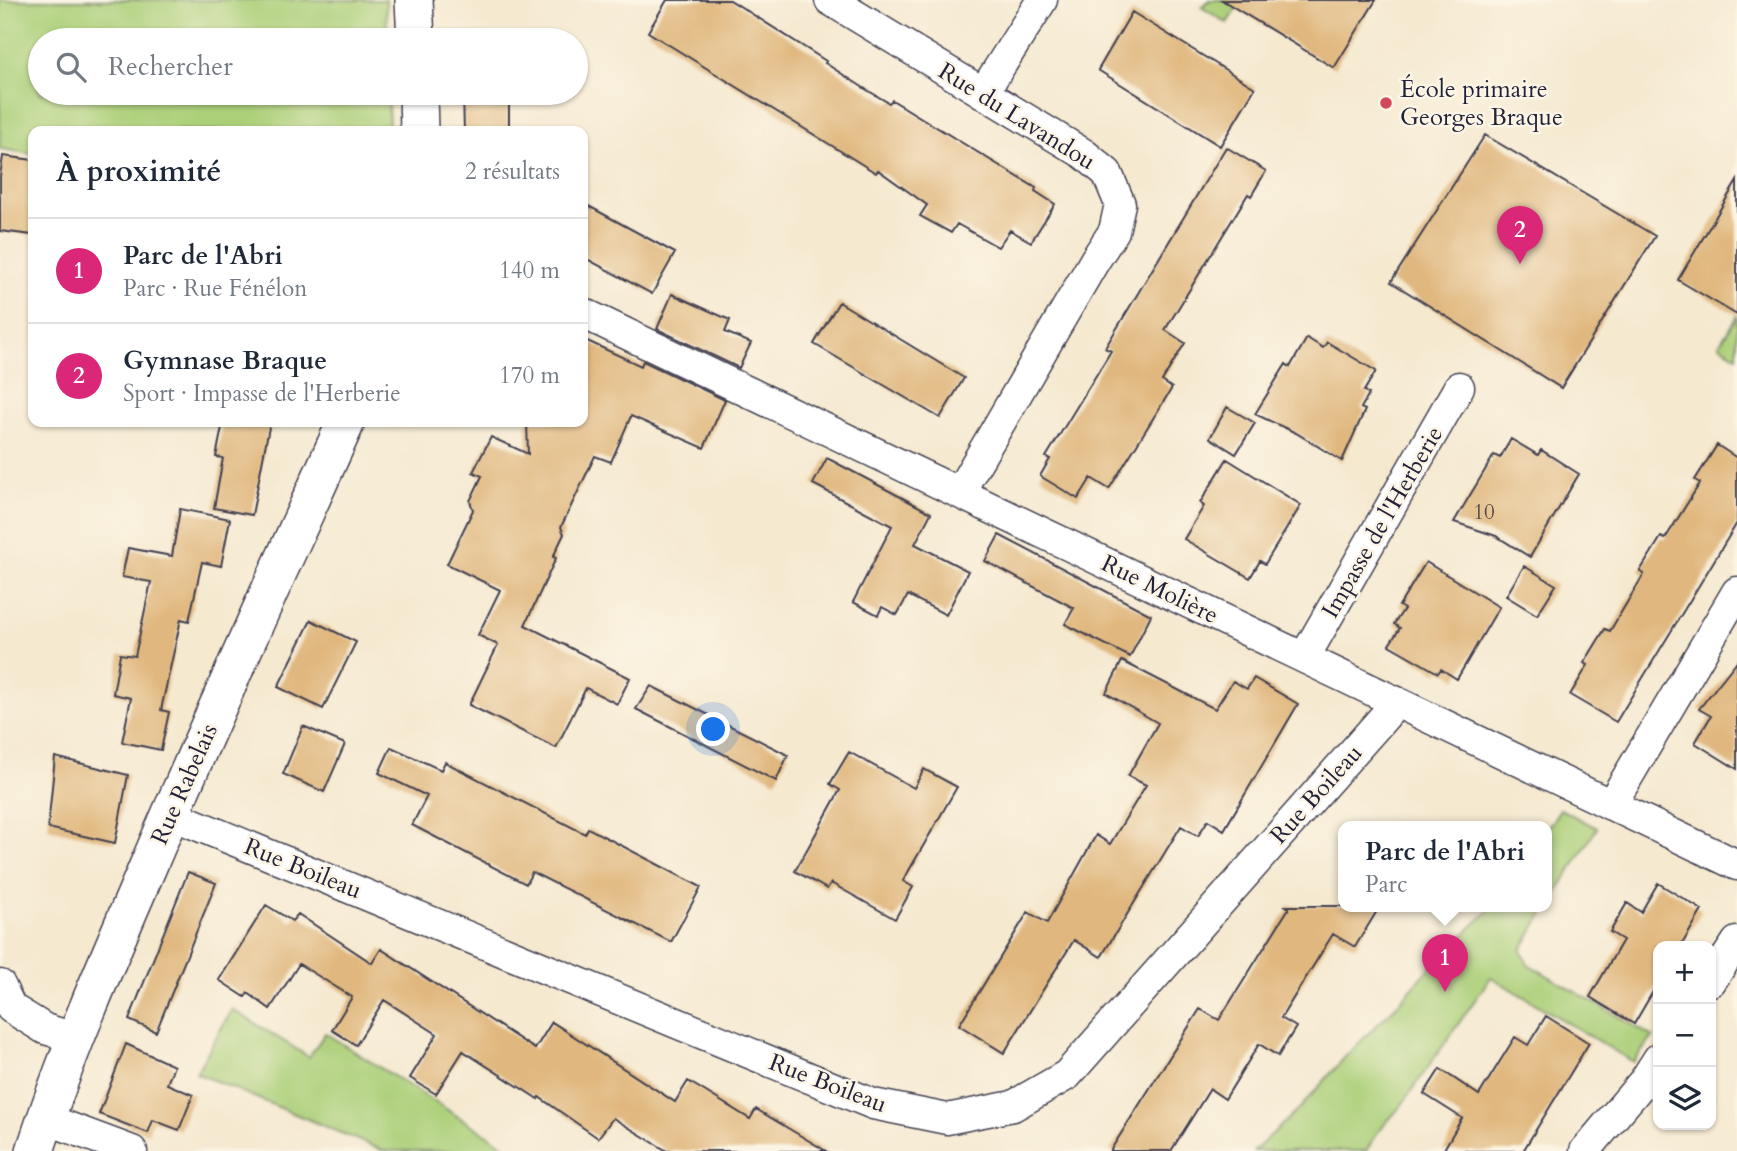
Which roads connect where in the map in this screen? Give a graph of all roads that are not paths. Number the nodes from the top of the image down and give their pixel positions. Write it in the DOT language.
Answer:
graph roads {
  1 [pos="414,0"];
  2 [pos="830,0"];
  3 [pos="1042,0"];
  4 [pos="415,28"];
  5 [pos="983,93"];
  6 [pos="418,105"];
  7 [pos="419,126"];
  8 [pos="588,315"];
  9 [pos="1460,387"];
  10 [pos="344,427"];
  11 [pos="959,493"];
  12 [pos="1737,592"];
  13 [pos="1304,658"];
  14 [pos="1395,701"];
  15 [pos="1611,805"];
  16 [pos="170,814"];
  17 [pos="1737,865"];
  18 [pos="1737,942"];
  19 [pos="1716,974"];
  20 [pos="0,985"];
  21 [pos="75,1038"];
  22 [pos="1653,1067"];
  23 [pos="40,1135"];
  24 [pos="132,1151"];
  25 [pos="1585,1151"];
  1 -- 4 [label="street"];
  2 -- 5 [label="street, Rue du Lavandou"];
  3 -- 5 [label="street"];
  5 -- 11 [label="street, Rue du Lavandou"];
  6 -- 7 [label="street"];
  8 -- 11 [label="street, Rue Molière"];
  9 -- 13 [label="street, Impasse de l'Herberie"];
  10 -- 16 [label="street, Rue Rabelais"];
  11 -- 13 [label="street, Rue Molière"];
  12 -- 15 [label="street"];
  13 -- 14 [label="street, Rue Molière"];
  14 -- 15 [label="street, Rue Molière"];
  14 -- 16 [label="street, Rue Boileau"];
  15 -- 17 [label="street, Rue Molière"];
  16 -- 21 [label="street, Rue Rabelais"];
  18 -- 19 [label="street"];
  20 -- 21 [label="street"];
  21 -- 23 [label="street, Rue Rabelais"];
  22 -- 25 [label="street"];
  23 -- 24 [label="street"];
}
